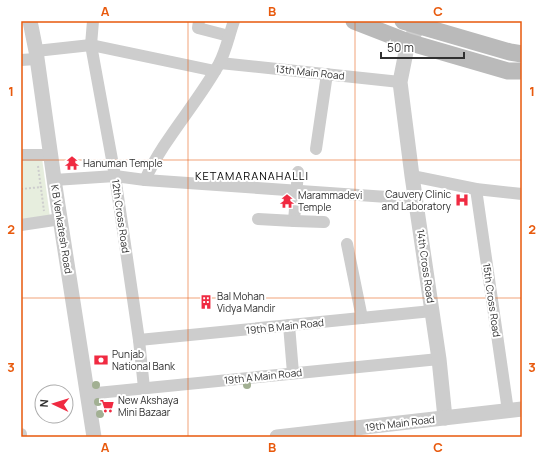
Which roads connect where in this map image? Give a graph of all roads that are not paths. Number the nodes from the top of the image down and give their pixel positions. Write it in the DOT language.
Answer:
graph roads {
  1 [pos="30,21"];
  2 [pos="93,21"];
  3 [pos="199,21"];
  4 [pos="234,21"];
  5 [pos="354,21"];
  6 [pos="403,21"];
  7 [pos="421,23"];
  8 [pos="229,36"];
  9 [pos="408,42"];
  10 [pos="91,45"];
  11 [pos="522,54"];
  12 [pos="36,55"];
  13 [pos="21,60"];
  14 [pos="217,67"];
  15 [pos="522,71"];
  16 [pos="327,74"];
  17 [pos="400,82"];
  18 [pos="316,149"];
  19 [pos="21,155"];
  20 [pos="43,158"];
  21 [pos="298,172"];
  22 [pos="116,176"];
  23 [pos="412,176"];
  24 [pos="144,180"];
  25 [pos="50,185"];
  26 [pos="476,189"];
  27 [pos="296,191"];
  28 [pos="522,194"];
  29 [pos="416,199"];
  30 [pos="258,219"];
  31 [pos="61,220"];
  32 [pos="294,221"];
  33 [pos="324,222"];
  34 [pos="21,225"];
  35 [pos="347,244"];
  36 [pos="432,311"];
  37 [pos="362,318"];
  38 [pos="289,325"];
  39 [pos="139,340"];
  40 [pos="438,359"];
  41 [pos="293,373"];
  42 [pos="144,388"];
  43 [pos="87,394"];
  44 [pos="515,410"];
  45 [pos="445,418"];
  46 [pos="326,434"];
  47 [pos="94,437"];
  48 [pos="278,437"];
  1 -- 12 [label="street, K B Venkatesh Road"];
  2 -- 10 [label="street, 12th Cross Road"];
  3 -- 8 [label="street"];
  4 -- 8 [label="street"];
  5 -- 9 [label="main road"];
  6 -- 7 [label="main road"];
  7 -- 9 [label="street"];
  7 -- 11 [label="main road"];
  8 -- 14 [label="street"];
  9 -- 15 [label="main road"];
  9 -- 17 [label="street, 14th Cross Road"];
  10 -- 12 [label="street, 13th Main Road"];
  10 -- 14 [label="street, 13th Main Road"];
  10 -- 22 [label="street, 12th Cross Road"];
  12 -- 13 [label="street, 13th Main Road"];
  12 -- 20 [label="street, K B Venkatesh Road"];
  14 -- 16 [label="street, 13th Main Road"];
  14 -- 24 [label="street"];
  16 -- 17 [label="street, 13th Main Road"];
  16 -- 18 [label="street"];
  17 -- 23 [label="street, 14th Cross Road"];
  19 -- 20 [label="street"];
  20 -- 25 [label="street, K B Venkatesh Road"];
  21 -- 27 [label="street"];
  22 -- 24 [label="street"];
  22 -- 25 [label="street"];
  22 -- 39 [label="street, 12th Cross Road"];
  23 -- 26 [label="street"];
  23 -- 29 [label="street, 14th Cross Road"];
  24 -- 27 [label="street"];
  25 -- 31 [label="street, K B Venkatesh Road"];
  26 -- 28 [label="street"];
  26 -- 44 [label="street, 15th Cross Road"];
  27 -- 29 [label="street"];
  27 -- 32 [label="street"];
  29 -- 36 [label="street, 14th Cross Road"];
  30 -- 32 [label="street"];
  31 -- 34 [label="street"];
  31 -- 43 [label="street, K B Venkatesh Road"];
  32 -- 33 [label="street"];
  35 -- 37 [label="street"];
  36 -- 37 [label="street, 19th B Main Road"];
  36 -- 40 [label="street, 14th Cross Road"];
  37 -- 38 [label="street, 19th B Main Road"];
  38 -- 39 [label="street, 19th B Main Road"];
  38 -- 41 [label="street"];
  39 -- 42 [label="street, 12th Cross Road"];
  40 -- 41 [label="street, 19th A Main Road"];
  40 -- 45 [label="street, 14th Cross Road"];
  41 -- 42 [label="street, 19th A Main Road"];
  42 -- 43 [label="street, 19th A Main Road"];
  43 -- 47 [label="street, K B Venkatesh Road"];
  44 -- 45 [label="street, 19th Main Road"];
  45 -- 46 [label="street, 19th Main Road"];
  46 -- 48 [label="street, 19th Main Road"];
}
